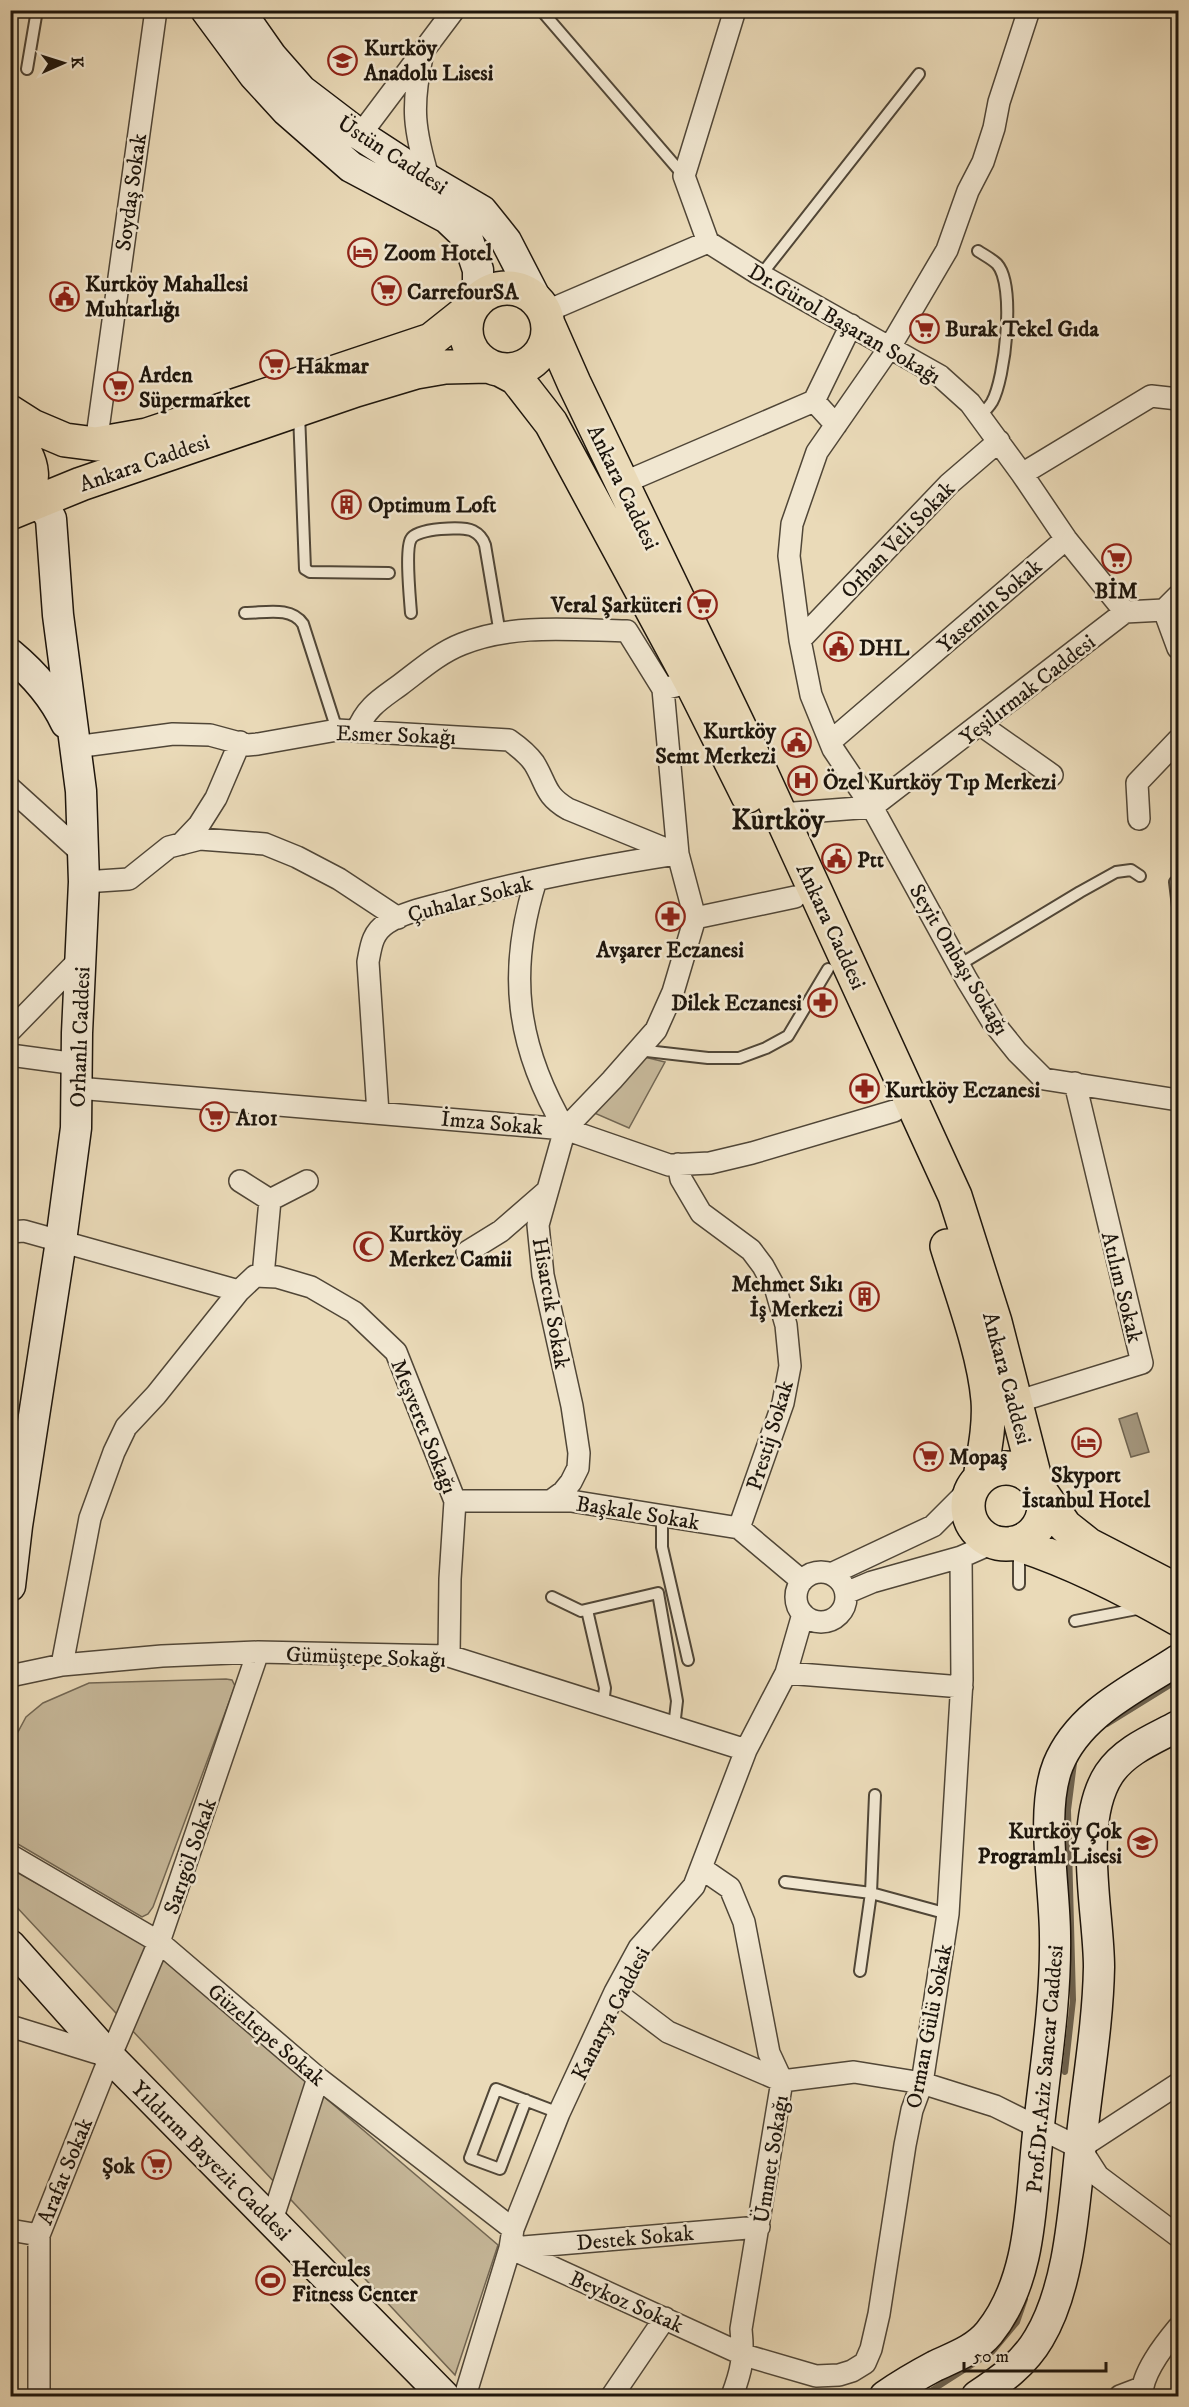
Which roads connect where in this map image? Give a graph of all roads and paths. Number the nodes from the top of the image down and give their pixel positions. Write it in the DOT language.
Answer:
graph roads {
  1 [pos="37,10"];
  2 [pos="156,10"];
  3 [pos="206,10"];
  4 [pos="454,10"];
  5 [pos="541,10"];
  6 [pos="735,10"];
  7 [pos="1029,10"];
  8 [pos="245,21"];
  9 [pos="424,50"];
  10 [pos="27,69"];
  11 [pos="919,74"];
  12 [pos="360,135"];
  13 [pos="684,176"];
  14 [pos="429,180"];
  15 [pos="708,242"];
  16 [pos="978,251"];
  17 [pos="761,275"];
  18 [pos="474,304"];
  19 [pos="543,312"];
  20 [pos="851,326"];
  21 [pos="890,347"];
  22 [pos="495,368"];
  23 [pos="1179,399"];
  24 [pos="814,401"];
  25 [pos="299,410"];
  26 [pos="10,412"];
  27 [pos="980,416"];
  28 [pos="836,425"];
  29 [pos="10,433"];
  30 [pos="999,441"];
  31 [pos="96,444"];
  32 [pos="1022,474"];
  33 [pos="622,483"];
  34 [pos="15,510"];
  35 [pos="1066,539"];
  36 [pos="389,573"];
  37 [pos="1174,606"];
  38 [pos="1125,612"];
  39 [pos="245,613"];
  40 [pos="411,614"];
  41 [pos="641,622"];
  42 [pos="500,634"];
  43 [pos="800,640"];
  44 [pos="1179,648"];
  45 [pos="10,654"];
  46 [pos="677,686"];
  47 [pos="981,725"];
  48 [pos="347,730"];
  49 [pos="1179,740"];
  50 [pos="831,741"];
  51 [pos="240,742"];
  52 [pos="74,743"];
  53 [pos="1052,775"];
  54 [pos="10,788"];
  55 [pos="872,807"];
  56 [pos="781,814"];
  57 [pos="1139,819"];
  58 [pos="181,844"];
  59 [pos="678,854"];
  60 [pos="83,868"];
  61 [pos="1140,876"];
  62 [pos="536,880"];
  63 [pos="1175,882"];
  64 [pos="795,897"];
  65 [pos="1179,906"];
  66 [pos="399,918"];
  67 [pos="695,918"];
  68 [pos="81,958"];
  69 [pos="959,965"];
  70 [pos="828,969"];
  71 [pos="10,1031"];
  72 [pos="637,1050"];
  73 [pos="10,1055"];
  74 [pos="77,1076"];
  75 [pos="1075,1083"];
  76 [pos="1179,1100"];
  77 [pos="894,1111"];
  78 [pos="378,1113"];
  79 [pos="565,1128"];
  80 [pos="678,1164"];
  81 [pos="240,1180"];
  82 [pos="307,1181"];
  83 [pos="548,1191"];
  84 [pos="270,1200"];
  85 [pos="10,1232"];
  86 [pos="61,1241"];
  87 [pos="467,1252"];
  88 [pos="263,1276"];
  89 [pos="239,1291"];
  90 [pos="1016,1402"];
  91 [pos="977,1482"];
  92 [pos="1039,1487"];
  93 [pos="552,1500"];
  94 [pos="455,1501"];
  95 [pos="662,1515"];
  96 [pos="14,1527"];
  97 [pos="739,1528"];
  98 [pos="1009,1543"];
  99 [pos="961,1557"];
  100 [pos="831,1574"];
  101 [pos="802,1581"];
  102 [pos="1019,1584"];
  103 [pos="10,1586"];
  104 [pos="846,1593"];
  105 [pos="552,1597"];
  106 [pos="1171,1605"];
  107 [pos="587,1610"];
  108 [pos="803,1614"];
  109 [pos="1075,1621"];
  110 [pos="258,1652"];
  111 [pos="448,1656"];
  112 [pos="688,1660"];
  113 [pos="1179,1660"];
  114 [pos="62,1665"];
  115 [pos="786,1673"];
  116 [pos="10,1676"];
  117 [pos="962,1688"];
  118 [pos="603,1704"];
  119 [pos="1179,1726"];
  120 [pos="674,1727"];
  121 [pos="746,1750"];
  122 [pos="875,1795"];
  123 [pos="10,1856"];
  124 [pos="701,1868"];
  125 [pos="785,1882"];
  126 [pos="871,1893"];
  127 [pos="948,1914"];
  128 [pos="159,1942"];
  129 [pos="10,1945"];
  130 [pos="860,1971"];
  131 [pos="615,1992"];
  132 [pos="10,2025"];
  133 [pos="110,2057"];
  134 [pos="318,2078"];
  135 [pos="782,2082"];
  136 [pos="922,2083"];
  137 [pos="1179,2084"];
  138 [pos="526,2100"];
  139 [pos="559,2113"];
  140 [pos="1038,2127"];
  141 [pos="1080,2148"];
  142 [pos="272,2220"];
  143 [pos="759,2227"];
  144 [pos="10,2230"];
  145 [pos="39,2235"];
  146 [pos="1179,2236"];
  147 [pos="511,2238"];
  148 [pos="665,2318"];
  149 [pos="1179,2328"];
  150 [pos="744,2355"];
  151 [pos="1142,2392"];
  152 [pos="39,2397"];
  153 [pos="444,2397"];
  154 [pos="465,2397"];
  155 [pos="612,2397"];
  156 [pos="732,2397"];
  157 [pos="885,2397"];
  158 [pos="977,2397"];
  159 [pos="1120,2397"];
  1 -- 10 [label="lane"];
  2 -- 31 [label="street, Soydaş Sokak"];
  3 -- 8 [label="street, Üstün Caddesi"];
  4 -- 9 [label="street"];
  5 -- 13 [label="lane"];
  6 -- 13 [label="street"];
  7 -- 21 [label="street, Seyit Onbaşı Sokağı"];
  8 -- 12 [label="street, Üstün Caddesi"];
  8 -- 18 [label="street, Üstün Caddesi"];
  9 -- 12 [label="street"];
  9 -- 14 [label="street"];
  11 -- 17 [label="lane"];
  12 -- 14 [label="street, Üstün Caddesi"];
  13 -- 15 [label="street"];
  14 -- 19 [label="street, Üstün Caddesi"];
  15 -- 17 [label="street, Dr.Gürol Başaran Sokağı"];
  15 -- 19 [label="street"];
  16 -- 27 [label="lane"];
  17 -- 20 [label="street, Dr.Gürol Başaran Sokağı"];
  18 -- 19 [label="main road"];
  18 -- 22 [label="main road"];
  18 -- 31 [label="main road, Ankara Caddesi"];
  19 -- 22 [label="main road"];
  19 -- 33 [label="main road, Ankara Caddesi"];
  20 -- 21 [label="street, Dr.Gürol Başaran Sokağı"];
  20 -- 24 [label="street"];
  21 -- 27 [label="street, Dr.Gürol Başaran Sokağı"];
  21 -- 28 [label="street, Seyit Onbaşı Sokağı"];
  22 -- 25 [label="main road, Ankara Caddesi"];
  22 -- 41 [label="main road, Ankara Caddesi"];
  23 -- 32 [label="street"];
  24 -- 28 [label="street"];
  24 -- 33 [label="street"];
  25 -- 34 [label="main road, Ankara Caddesi"];
  25 -- 36 [label="lane"];
  26 -- 31 [label="main road, Ankara Caddesi"];
  27 -- 30 [label="street, Dr.Gürol Başaran Sokağı"];
  28 -- 43 [label="street, Seyit Onbaşı Sokağı"];
  29 -- 34 [label="main road"];
  30 -- 32 [label="street, Dr.Gürol Başaran Sokağı"];
  30 -- 43 [label="street, Orhan Veli Sokak"];
  32 -- 35 [label="street, Dr.Gürol Başaran Sokağı"];
  33 -- 56 [label="main road, Ankara Caddesi"];
  34 -- 52 [label="street, Orhanlı Caddesi"];
  35 -- 38 [label="street, Dr.Gürol Başaran Sokağı"];
  35 -- 50 [label="street, Yasemin Sokak"];
  37 -- 38 [label="street"];
  37 -- 44 [label="street"];
  38 -- 47 [label="street, Yeşilırmak Caddesi"];
  39 -- 48 [label="lane"];
  40 -- 42 [label="lane"];
  41 -- 42 [label="street"];
  41 -- 46 [label="main road, Ankara Caddesi"];
  42 -- 48 [label="street"];
  43 -- 50 [label="street, Seyit Onbaşı Sokağı"];
  45 -- 52 [label="street"];
  46 -- 59 [label="street"];
  46 -- 64 [label="main road, Ankara Caddesi"];
  47 -- 53 [label="street"];
  47 -- 55 [label="street, Yeşilırmak Caddesi"];
  48 -- 51 [label="street, Esmer Sokağı"];
  48 -- 59 [label="street, Esmer Sokağı"];
  49 -- 57 [label="street"];
  50 -- 55 [label="street, Seyit Onbaşı Sokağı"];
  51 -- 52 [label="street, Esmer Sokağı"];
  51 -- 58 [label="street"];
  52 -- 60 [label="street, Orhanlı Caddesi"];
  54 -- 60 [label="street"];
  55 -- 56 [label="street"];
  55 -- 69 [label="street, Seyit Onbaşı Sokağı"];
  56 -- 90 [label="main road, Ankara Caddesi"];
  58 -- 60 [label="street"];
  58 -- 66 [label="street"];
  59 -- 62 [label="street, Çuhalar Sokak"];
  59 -- 67 [label="street"];
  60 -- 68 [label="street, Orhanlı Caddesi"];
  61 -- 69 [label="lane"];
  62 -- 66 [label="street, Çuhalar Sokak"];
  62 -- 79 [label="street"];
  63 -- 65 [label="lane"];
  64 -- 67 [label="street"];
  64 -- 70 [label="main road, Ankara Caddesi"];
  66 -- 78 [label="street, Çuhalar Sokak"];
  67 -- 72 [label="street, Hisarcık Sokak"];
  68 -- 71 [label="street"];
  68 -- 74 [label="street, Orhanlı Caddesi"];
  69 -- 75 [label="street, Seyit Onbaşı Sokağı"];
  70 -- 72 [label="lane"];
  70 -- 77 [label="main road, Ankara Caddesi"];
  72 -- 79 [label="street, Hisarcık Sokak"];
  73 -- 74 [label="street, İmza Sokak"];
  74 -- 78 [label="street, İmza Sokak"];
  74 -- 86 [label="street, Orhanlı Caddesi"];
  75 -- 76 [label="street, Seyit Onbaşı Sokağı"];
  75 -- 90 [label="street, Atılım Sokak"];
  77 -- 80 [label="street, İmza Sokak"];
  77 -- 91 [label="main road, Ankara Caddesi"];
  78 -- 79 [label="street, İmza Sokak"];
  79 -- 80 [label="street, İmza Sokak"];
  79 -- 83 [label="street, Hisarcık Sokak"];
  80 -- 97 [label="street, Prestij Sokak"];
  81 -- 84 [label="street"];
  82 -- 84 [label="street"];
  83 -- 87 [label="street"];
  83 -- 93 [label="street, Hisarcık Sokak"];
  84 -- 88 [label="street"];
  85 -- 86 [label="street"];
  86 -- 89 [label="street"];
  86 -- 96 [label="street, Orhanlı Caddesi"];
  88 -- 89 [label="street"];
  88 -- 94 [label="street, Meşveret Sokağı"];
  89 -- 114 [label="street"];
  90 -- 92 [label="main road, Ankara Caddesi"];
  91 -- 92 [label="main road"];
  91 -- 98 [label="main road"];
  91 -- 100 [label="street"];
  92 -- 98 [label="main road"];
  92 -- 106 [label="main road, Ankara Caddesi"];
  93 -- 94 [label="street, Başkale Sokak"];
  93 -- 95 [label="street, Başkale Sokak"];
  94 -- 111 [label="street, Meşveret Sokağı"];
  95 -- 97 [label="street, Başkale Sokak"];
  95 -- 112 [label="lane"];
  96 -- 103 [label="street, Orhanlı Caddesi"];
  97 -- 101 [label="street"];
  98 -- 99 [label="street"];
  98 -- 102 [label="lane"];
  98 -- 106 [label="main road"];
  99 -- 104 [label="street"];
  99 -- 117 [label="street, Orman Gülü Sokak"];
  100 -- 101 [label="street"];
  100 -- 104 [label="street"];
  101 -- 108 [label="street"];
  104 -- 108 [label="street"];
  105 -- 107 [label="lane"];
  106 -- 109 [label="lane"];
  107 -- 118 [label="lane"];
  107 -- 120 [label="lane"];
  108 -- 115 [label="street, Kanarya Caddesi"];
  110 -- 111 [label="street, Gümüştepe Sokağı"];
  110 -- 114 [label="street, Gümüştepe Sokağı"];
  110 -- 128 [label="street, Sarıgöl Sokak"];
  111 -- 118 [label="street, Gümüştepe Sokağı"];
  113 -- 140 [label="street, Prof.Dr.Aziz Sancar Caddesi"];
  114 -- 116 [label="street, Gümüştepe Sokağı"];
  115 -- 117 [label="street"];
  115 -- 121 [label="street, Kanarya Caddesi"];
  117 -- 127 [label="street, Orman Gülü Sokak"];
  118 -- 120 [label="street, Gümüştepe Sokağı"];
  119 -- 141 [label="street, Prof.Dr.Aziz Sancar Caddesi"];
  120 -- 121 [label="street, Gümüştepe Sokağı"];
  121 -- 124 [label="street, Kanarya Caddesi"];
  122 -- 126 [label="lane"];
  123 -- 128 [label="street, Güzeltepe Sokak"];
  124 -- 131 [label="street, Kanarya Caddesi"];
  124 -- 135 [label="street, Ümmet Sokağı"];
  125 -- 126 [label="lane"];
  126 -- 127 [label="lane"];
  126 -- 130 [label="lane"];
  127 -- 136 [label="street, Orman Gülü Sokak"];
  128 -- 133 [label="street, Sarıgöl Sokak"];
  128 -- 134 [label="street, Güzeltepe Sokak"];
  129 -- 133 [label="street, Yıldırım Bayezit Caddesi"];
  131 -- 135 [label="street"];
  131 -- 139 [label="street, Kanarya Caddesi"];
  132 -- 133 [label="street"];
  133 -- 142 [label="street, Yıldırım Bayezit Caddesi"];
  133 -- 145 [label="street, Arafat Sokak"];
  134 -- 142 [label="street"];
  134 -- 147 [label="street, Güzeltepe Sokak"];
  135 -- 136 [label="street"];
  135 -- 143 [label="street, Ümmet Sokağı"];
  136 -- 140 [label="street"];
  136 -- 150 [label="street, Orman Gülü Sokak"];
  137 -- 141 [label="street"];
  138 -- 138 [label="lane"];
  138 -- 139 [label="lane"];
  139 -- 147 [label="street, Kanarya Caddesi"];
  140 -- 141 [label="street"];
  140 -- 157 [label="street, Prof.Dr.Aziz Sancar Caddesi"];
  141 -- 146 [label="street"];
  141 -- 158 [label="street, Prof.Dr.Aziz Sancar Caddesi"];
  142 -- 153 [label="street, Yıldırım Bayezit Caddesi"];
  143 -- 147 [label="street, Destek Sokak"];
  143 -- 150 [label="street, Ümmet Sokağı"];
  144 -- 145 [label="street"];
  145 -- 152 [label="street, Arafat Sokak"];
  147 -- 148 [label="street, Beykoz Sokak"];
  147 -- 154 [label="street, Kanarya Caddesi"];
  148 -- 150 [label="street, Beykoz Sokak"];
  148 -- 155 [label="street"];
  149 -- 151 [label="street"];
  150 -- 156 [label="street, Ümmet Sokağı"];
  151 -- 159 [label="street"];
}
